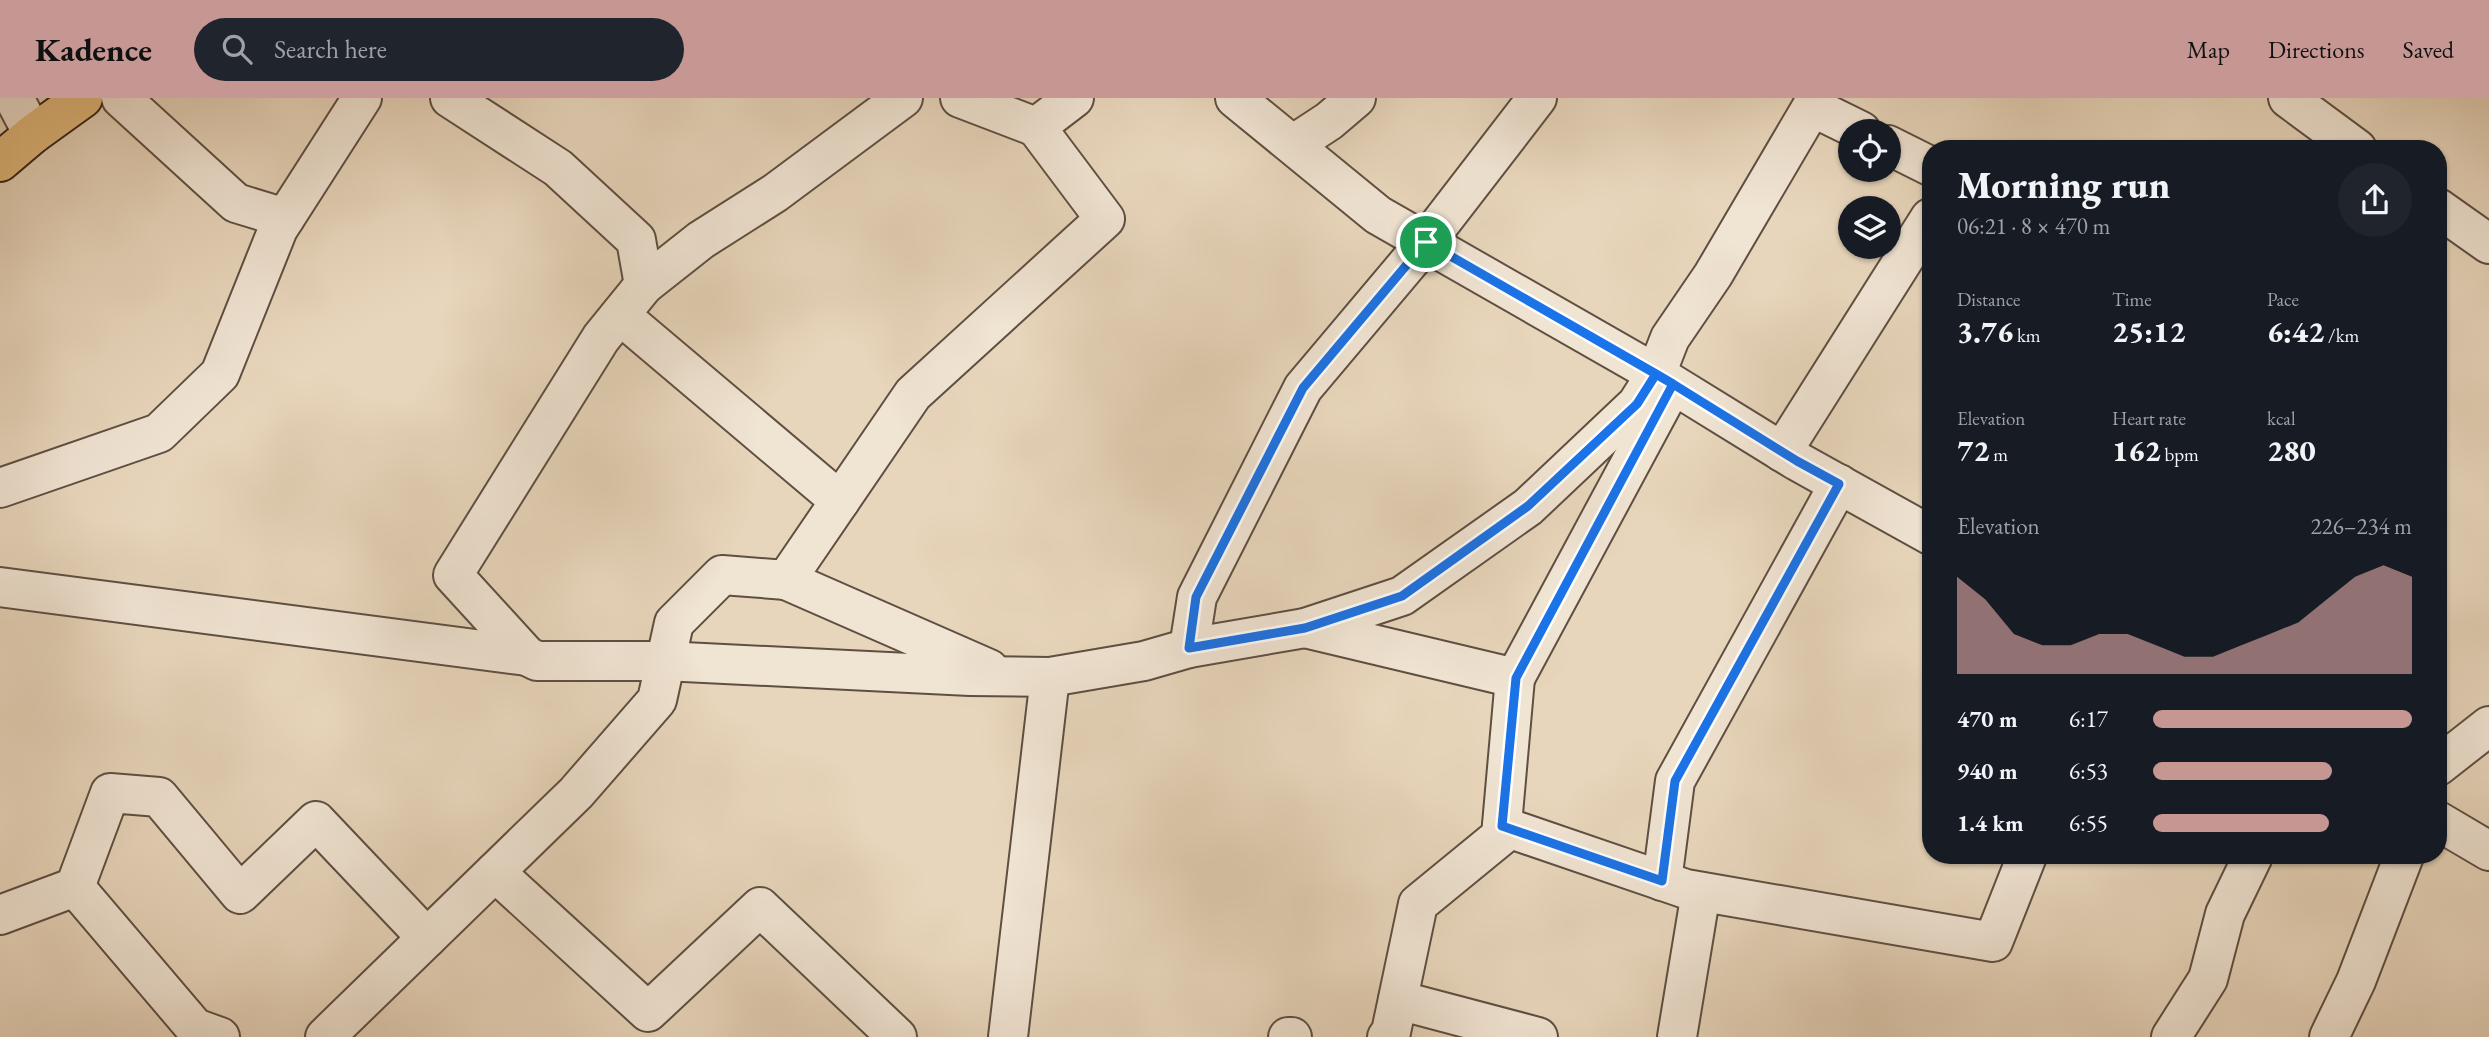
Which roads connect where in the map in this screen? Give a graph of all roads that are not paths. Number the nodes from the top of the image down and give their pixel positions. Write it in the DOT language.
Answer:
graph roads {
  1 [pos="14,98"];
  2 [pos="83,98"];
  3 [pos="121,98"];
  4 [pos="362,98"];
  5 [pos="450,98"];
  6 [pos="903,98"];
  7 [pos="960,98"];
  8 [pos="1074,98"];
  9 [pos="1235,98"];
  10 [pos="1356,98"];
  11 [pos="1537,98"];
  12 [pos="2288,98"];
  13 [pos="1815,102"];
  14 [pos="1842,119"];
  15 [pos="1036,127"];
  16 [pos="33,134"];
  17 [pos="2337,140"];
  18 [pos="1294,144"];
  19 [pos="1901,152"];
  20 [pos="0,162"];
  21 [pos="1922,162"];
  22 [pos="2447,214"];
  23 [pos="285,218"];
  24 [pos="1922,231"];
  25 [pos="1426,242"];
  26 [pos="2489,244"];
  27 [pos="645,285"];
  28 [pos="620,315"];
  29 [pos="1665,379"];
  30 [pos="1782,452"];
  31 [pos="1839,484"];
  32 [pos="0,488"];
  33 [pos="840,501"];
  34 [pos="1922,531"];
  35 [pos="786,580"];
  36 [pos="0,587"];
  37 [pos="1305,628"];
  38 [pos="1189,648"];
  39 [pos="527,656"];
  40 [pos="664,661"];
  41 [pos="1004,675"];
  42 [pos="1050,677"];
  43 [pos="1516,678"];
  44 [pos="2489,726"];
  45 [pos="2447,759"];
  46 [pos="1502,826"];
  47 [pos="2447,826"];
  48 [pos="2489,851"];
  49 [pos="2024,864"];
  50 [pos="2249,864"];
  51 [pos="2401,864"];
  52 [pos="495,872"];
  53 [pos="1662,881"];
  54 [pos="75,887"];
  55 [pos="1701,892"];
  56 [pos="0,915"];
  57 [pos="427,937"];
  58 [pos="1398,1000"];
  59 [pos="220,1037"];
  60 [pos="325,1037"];
  61 [pos="897,1037"];
  62 [pos="1008,1037"];
  63 [pos="1387,1037"];
  64 [pos="1538,1037"];
  65 [pos="1677,1037"];
  66 [pos="2171,1037"];
  67 [pos="2329,1037"];
  1 -- 16 [label="street"];
  2 -- 16 [label="main road"];
  3 -- 23 [label="street"];
  4 -- 23 [label="street"];
  5 -- 27 [label="street"];
  6 -- 27 [label="street"];
  7 -- 15 [label="street"];
  8 -- 15 [label="street"];
  9 -- 18 [label="street"];
  10 -- 18 [label="street"];
  11 -- 25 [label="street"];
  12 -- 17 [label="street"];
  13 -- 14 [label="street"];
  13 -- 29 [label="street"];
  15 -- 33 [label="street"];
  16 -- 20 [label="main road"];
  18 -- 25 [label="street"];
  19 -- 21 [label="street"];
  22 -- 26 [label="street"];
  23 -- 32 [label="street"];
  24 -- 30 [label="street"];
  25 -- 29 [label="street"];
  25 -- 38 [label="street"];
  27 -- 28 [label="street"];
  28 -- 33 [label="street"];
  28 -- 39 [label="street"];
  29 -- 30 [label="street"];
  29 -- 37 [label="street"];
  29 -- 43 [label="street"];
  30 -- 31 [label="street"];
  31 -- 34 [label="street"];
  31 -- 53 [label="street"];
  33 -- 35 [label="street"];
  35 -- 40 [label="street"];
  35 -- 41 [label="street"];
  36 -- 39 [label="street"];
  37 -- 38 [label="street"];
  37 -- 43 [label="street"];
  38 -- 42 [label="street"];
  39 -- 40 [label="street"];
  40 -- 41 [label="street"];
  40 -- 52 [label="street"];
  41 -- 42 [label="street"];
  42 -- 62 [label="street"];
  43 -- 46 [label="street"];
  44 -- 45 [label="street"];
  46 -- 53 [label="street"];
  46 -- 58 [label="street"];
  47 -- 48 [label="street"];
  49 -- 55 [label="street"];
  50 -- 66 [label="street"];
  51 -- 67 [label="street"];
  52 -- 57 [label="street"];
  52 -- 61 [label="street"];
  53 -- 55 [label="street"];
  54 -- 56 [label="street"];
  54 -- 57 [label="street"];
  54 -- 59 [label="street"];
  55 -- 65 [label="street"];
  57 -- 60 [label="street"];
  58 -- 63 [label="street"];
  58 -- 64 [label="street"];
}
